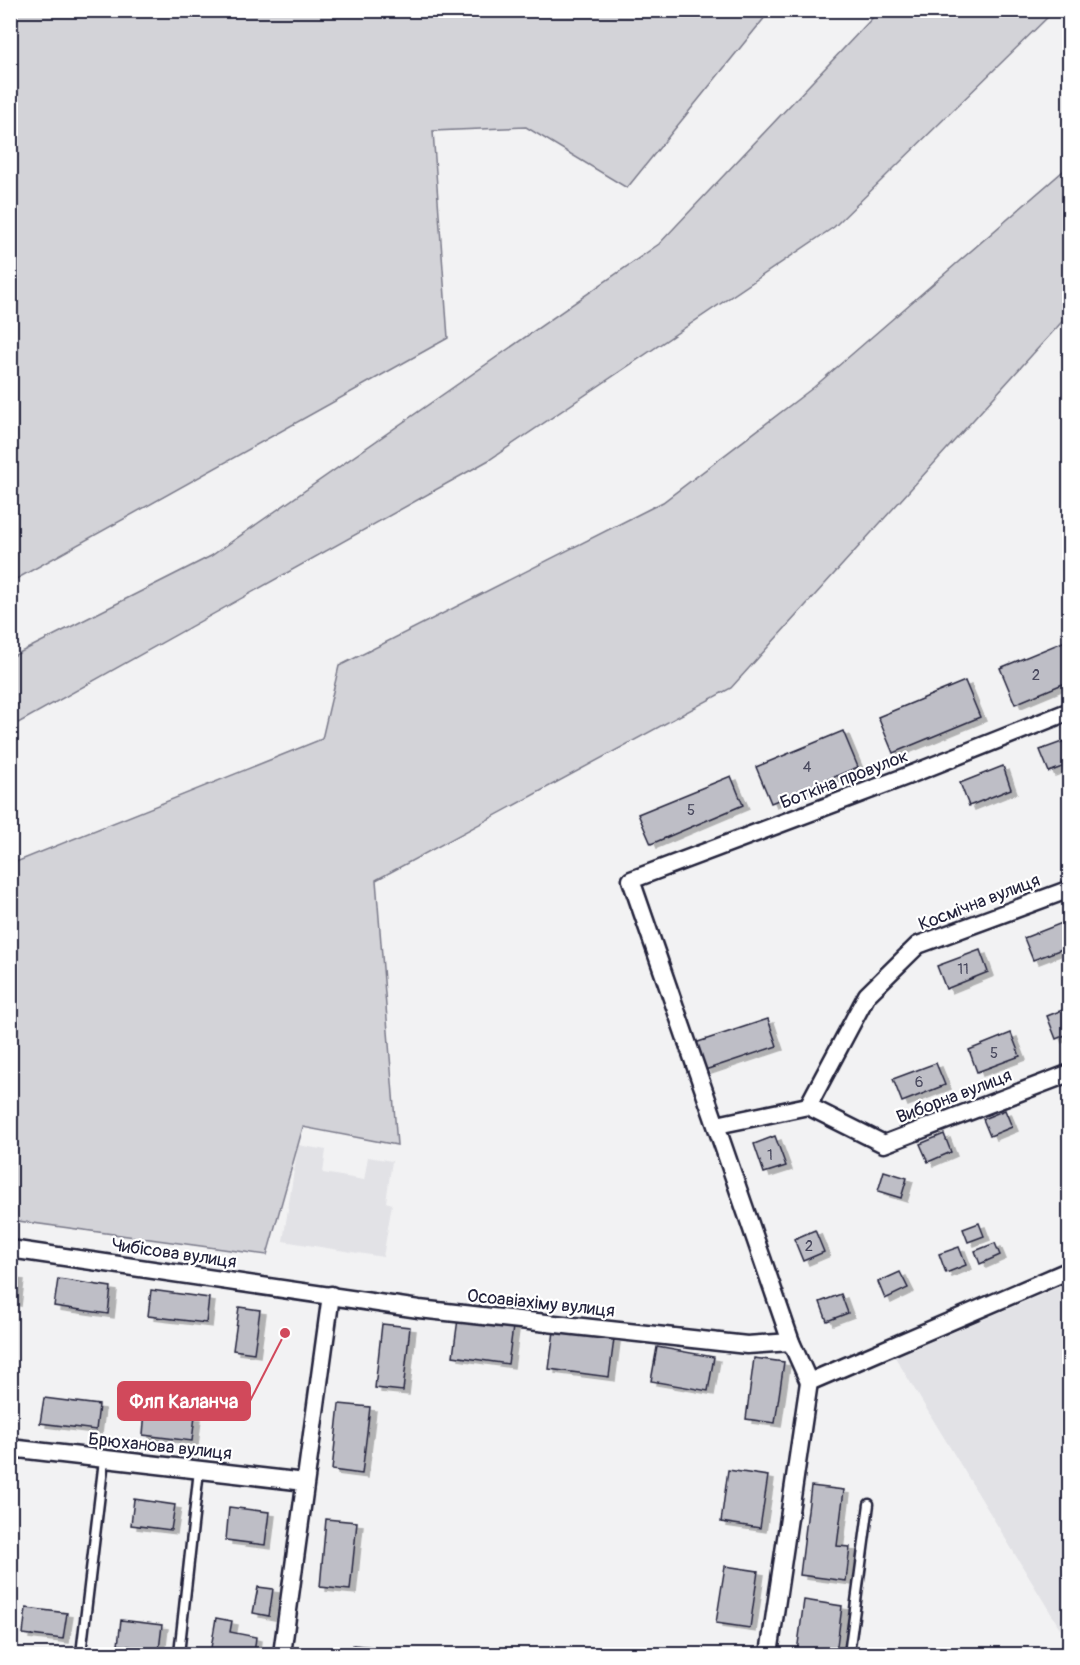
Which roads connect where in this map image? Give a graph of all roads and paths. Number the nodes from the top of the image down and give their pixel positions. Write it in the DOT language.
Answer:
graph roads {
  1 [pos="1070,711"];
  2 [pos="1070,889"];
  3 [pos="1070,1073"];
  4 [pos="808,1106"];
  5 [pos="717,1125"];
  6 [pos="10,1249"];
  7 [pos="1070,1270"];
  8 [pos="331,1295"];
  9 [pos="791,1342"];
  10 [pos="809,1382"];
  11 [pos="10,1448"];
  12 [pos="104,1460"];
  13 [pos="199,1470"];
  14 [pos="305,1482"];
  15 [pos="869,1504"];
  16 [pos="81,1654"];
  17 [pos="178,1654"];
  18 [pos="282,1654"];
  19 [pos="769,1654"];
  20 [pos="849,1654"];
  1 -- 5 [label="street, Боткіна провулок"];
  2 -- 4 [label="street, Космічна вулиця"];
  3 -- 4 [label="street, Виборна вулиця"];
  4 -- 5 [label="street"];
  5 -- 9 [label="street"];
  6 -- 8 [label="street, Чибісова вулиця"];
  7 -- 10 [label="street"];
  8 -- 9 [label="street, Осоавіахіму вулиця"];
  8 -- 14 [label="street"];
  9 -- 10 [label="street"];
  10 -- 19 [label="street"];
  11 -- 12 [label="street, Брюханова вулиця"];
  12 -- 13 [label="street, Брюханова вулиця"];
  12 -- 16 [label="lane"];
  13 -- 14 [label="street, Брюханова вулиця"];
  13 -- 17 [label="lane"];
  14 -- 18 [label="street"];
  15 -- 20 [label="lane"];
}
